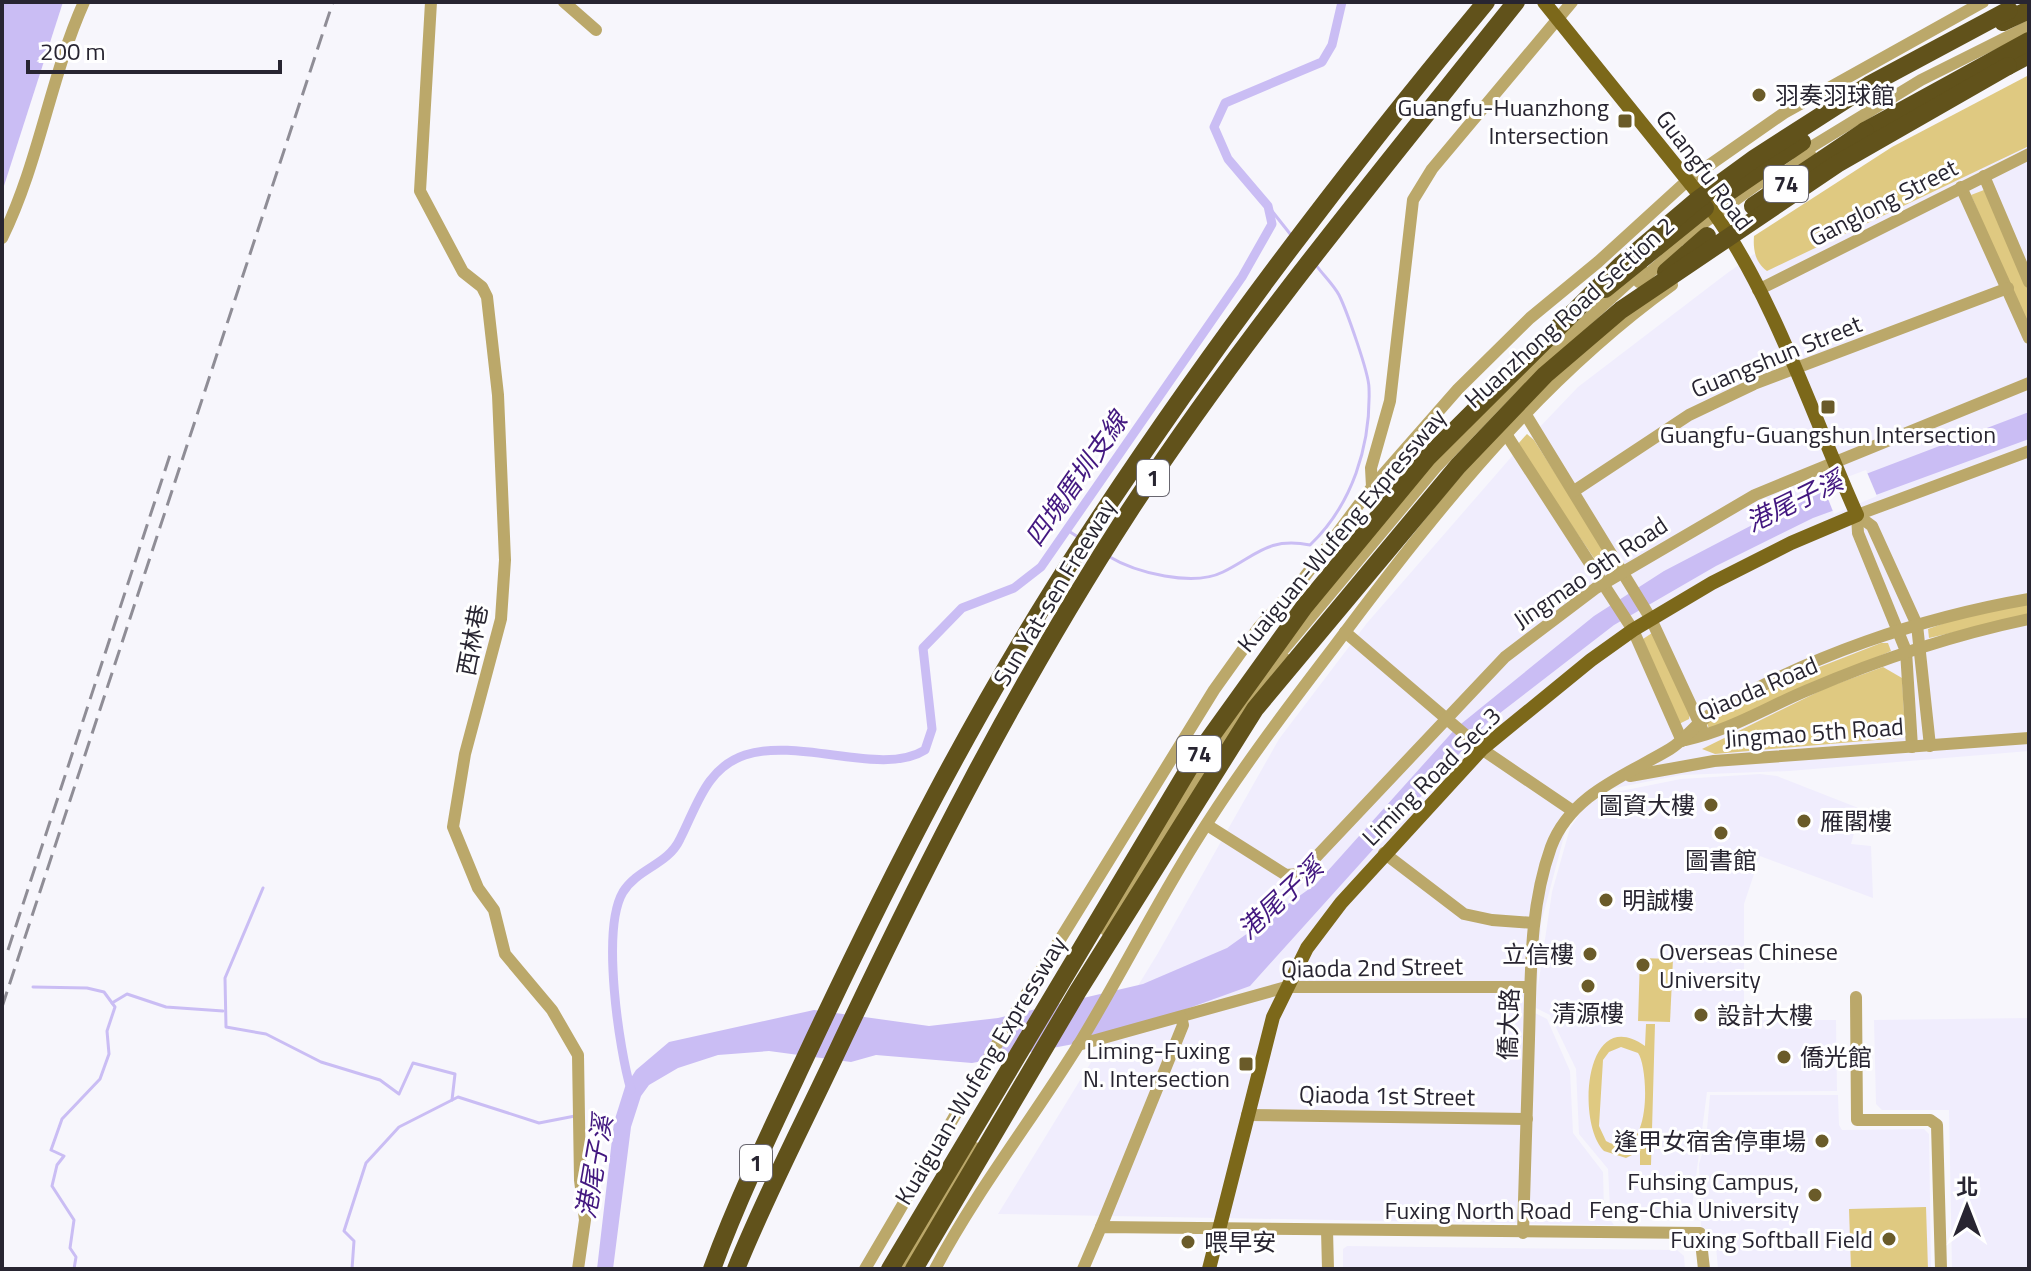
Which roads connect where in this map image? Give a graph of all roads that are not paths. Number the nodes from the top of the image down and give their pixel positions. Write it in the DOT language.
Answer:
graph roads {
  1 [pos="84,2"];
  2 [pos="431,2"];
  3 [pos="564,2"];
  4 [pos="1486,2"];
  5 [pos="1516,2"];
  6 [pos="1544,2"];
  7 [pos="1572,2"];
  8 [pos="1983,2"];
  9 [pos="2017,6"];
  10 [pos="2029,10"];
  11 [pos="1558,18"];
  12 [pos="2029,28"];
  13 [pos="596,30"];
  14 [pos="2029,41"];
  15 [pos="2029,55"];
  16 [pos="2029,61"];
  17 [pos="2029,154"];
  18 [pos="1984,176"];
  19 [pos="1688,180"];
  20 [pos="1961,187"];
  21 [pos="1716,216"];
  22 [pos="2,238"];
  23 [pos="1733,242"];
  24 [pos="2029,282"];
  25 [pos="2008,288"];
  26 [pos="1758,290"];
  27 [pos="1590,300"];
  28 [pos="1621,310"];
  29 [pos="2029,338"];
  30 [pos="1793,369"];
  31 [pos="2029,383"];
  32 [pos="1526,415"];
  33 [pos="1506,434"];
  34 [pos="2029,451"];
  35 [pos="1835,466"];
  36 [pos="1372,487"];
  37 [pos="1574,491"];
  38 [pos="1857,515"];
  39 [pos="1623,572"];
  40 [pos="1604,583"];
  41 [pos="2029,599"];
  42 [pos="1651,619"];
  43 [pos="2029,619"];
  44 [pos="1917,625"];
  45 [pos="1633,630"];
  46 [pos="1900,631"];
  47 [pos="1345,632"];
  48 [pos="1922,647"];
  49 [pos="1906,651"];
  50 [pos="1447,721"];
  51 [pos="1702,730"];
  52 [pos="2029,738"];
  53 [pos="1676,745"];
  54 [pos="1930,746"];
  55 [pos="1912,747"];
  56 [pos="1482,749"];
  57 [pos="1714,761"];
  58 [pos="1605,785"];
  59 [pos="1573,811"];
  60 [pos="1207,825"];
  61 [pos="1384,853"];
  62 [pos="1534,923"];
  63 [pos="1286,987"];
  64 [pos="1530,987"];
  65 [pos="1856,997"];
  66 [pos="1181,1017"];
  67 [pos="1078,1045"];
  68 [pos="1029,1053"];
  69 [pos="1247,1115"];
  70 [pos="1527,1119"];
  71 [pos="911,1187"];
  72 [pos="939,1201"];
  73 [pos="965,1216"];
  74 [pos="1101,1227"];
  75 [pos="1219,1229"];
  76 [pos="1327,1230"];
  77 [pos="1523,1233"];
  78 [pos="578,1269"];
  79 [pos="712,1269"];
  80 [pos="736,1269"];
  81 [pos="865,1269"];
  82 [pos="890,1269"];
  83 [pos="899,1269"];
  84 [pos="914,1269"];
  85 [pos="935,1269"];
  86 [pos="1083,1269"];
  87 [pos="1209,1269"];
  88 [pos="1328,1269"];
  89 [pos="1704,1269"];
  90 [pos="1941,1269"];
  1 -- 22 [label="street"];
  2 -- 78 [label="street, 西林巷"];
  3 -- 13 [label="street"];
  4 -- 79 [label="highway, Sun Yat-sen Freeway / 1"];
  5 -- 80 [label="highway, Sun Yat-sen Freeway / 1"];
  6 -- 11 [label="main road, Guangfu Road"];
  7 -- 11 [label="street"];
  8 -- 19 [label="street, Huanzhong Road Section 2"];
  9 -- 27 [label="highway, bridge"];
  10 -- 27 [label="highway, Kuaiguan-Wufeng Expressway / 74, bridge"];
  11 -- 19 [label="main road, Guangfu Road"];
  11 -- 36 [label="street"];
  12 -- 21 [label="street, Huanzhong Road Section 2"];
  14 -- 28 [label="highway, Kuaiguan-Wufeng Expressway / 74, bridge"];
  15 -- 28 [label="highway, bridge"];
  16 -- 23 [label="street, Huanzhong Road Section 2"];
  17 -- 18 [label="street, Ganglong Street"];
  18 -- 20 [label="street, Ganglong Street"];
  18 -- 24 [label="street"];
  19 -- 21 [label="main road, Guangfu Road"];
  19 -- 36 [label="street, Huanzhong Road Section 2"];
  20 -- 25 [label="street"];
  20 -- 26 [label="street, Ganglong Street"];
  21 -- 23 [label="main road, Guangfu Road"];
  21 -- 68 [label="street, Huanzhong Road Section 2"];
  21 -- 68 [label="street, Huanzhong Road Section 2, bridge"];
  23 -- 26 [label="main road, Guangfu Road"];
  23 -- 32 [label="street, Huanzhong Road Section 2"];
  25 -- 29 [label="street"];
  25 -- 30 [label="street, Guangshun Street"];
  26 -- 30 [label="main road, Guangfu Road"];
  27 -- 82 [label="highway, Kuaiguan-Wufeng Expressway / 74, bridge"];
  28 -- 84 [label="highway, Kuaiguan-Wufeng Expressway / 74, bridge"];
  30 -- 35 [label="main road, Guangfu Road"];
  30 -- 37 [label="street, Guangshun Street"];
  31 -- 35 [label="street, Jingmao 9th Road"];
  32 -- 33 [label="street, Huanzhong Road Section 2"];
  32 -- 37 [label="street"];
  33 -- 40 [label="street"];
  33 -- 47 [label="street, Huanzhong Road Section 2"];
  34 -- 38 [label="street"];
  35 -- 38 [label="main road, Guangfu Road"];
  35 -- 39 [label="street, Jingmao 9th Road"];
  36 -- 71 [label="street, Huanzhong Road Section 2"];
  37 -- 39 [label="street"];
  38 -- 42 [label="main road, Liming Road Sec.3"];
  38 -- 44 [label="street"];
  38 -- 46 [label="street"];
  39 -- 40 [label="street, Jingmao 9th Road"];
  39 -- 42 [label="street"];
  40 -- 45 [label="street"];
  40 -- 50 [label="street, Jingmao 9th Road"];
  41 -- 44 [label="street, Qiaoda Road"];
  42 -- 45 [label="main road, Liming Road Sec.3"];
  42 -- 51 [label="street"];
  43 -- 48 [label="street, Qiaoda Road"];
  44 -- 46 [label="street, Qiaoda Road"];
  44 -- 48 [label="street"];
  45 -- 53 [label="street"];
  45 -- 56 [label="main road, Liming Road Sec.3"];
  46 -- 49 [label="street"];
  46 -- 51 [label="street, Qiaoda Road"];
  47 -- 50 [label="street"];
  47 -- 60 [label="street, Huanzhong Road Section 2"];
  48 -- 49 [label="street, Qiaoda Road"];
  48 -- 54 [label="street"];
  49 -- 51 [label="street, Qiaoda Road"];
  49 -- 55 [label="street"];
  50 -- 56 [label="street"];
  50 -- 60 [label="street, Jingmao 9th Road"];
  51 -- 53 [label="street, Qiaoda Road"];
  52 -- 54 [label="street, Jingmao 5th Road"];
  53 -- 57 [label="street"];
  53 -- 58 [label="street, 僑大路"];
  54 -- 55 [label="street, Jingmao 5th Road"];
  55 -- 57 [label="street, Jingmao 5th Road"];
  56 -- 59 [label="street"];
  56 -- 61 [label="main road, Liming Road Sec.3"];
  57 -- 58 [label="street, Jingmao 5th Road"];
  58 -- 59 [label="street, 僑大路"];
  59 -- 62 [label="street, 僑大路"];
  60 -- 67 [label="street, Huanzhong Road Section 2"];
  61 -- 62 [label="street"];
  61 -- 63 [label="main road, Liming Road Sec.3"];
  62 -- 64 [label="street, 僑大路"];
  63 -- 64 [label="street, Qiaoda 2nd Street"];
  63 -- 66 [label="street, Qiaoda 2nd Street"];
  63 -- 69 [label="main road, Liming Road Sec.3"];
  64 -- 70 [label="street, 僑大路"];
  65 -- 90 [label="street"];
  66 -- 67 [label="street, Qiaoda 2nd Street"];
  66 -- 74 [label="street"];
  67 -- 73 [label="street"];
  68 -- 72 [label="street"];
  69 -- 70 [label="street, Qiaoda 1st Street"];
  69 -- 75 [label="main road, Liming Road Sec.3"];
  70 -- 77 [label="street, 僑大路"];
  71 -- 72 [label="street"];
  71 -- 81 [label="street"];
  72 -- 73 [label="street"];
  72 -- 83 [label="street"];
  73 -- 85 [label="street"];
  74 -- 75 [label="street, Fuxing North Road"];
  74 -- 86 [label="street"];
  75 -- 76 [label="street, Fuxing North Road"];
  75 -- 87 [label="main road, Liming Road Sec.3"];
  76 -- 77 [label="street, Fuxing North Road"];
  76 -- 88 [label="street"];
  77 -- 89 [label="street, Fuxing North Road"];
}
